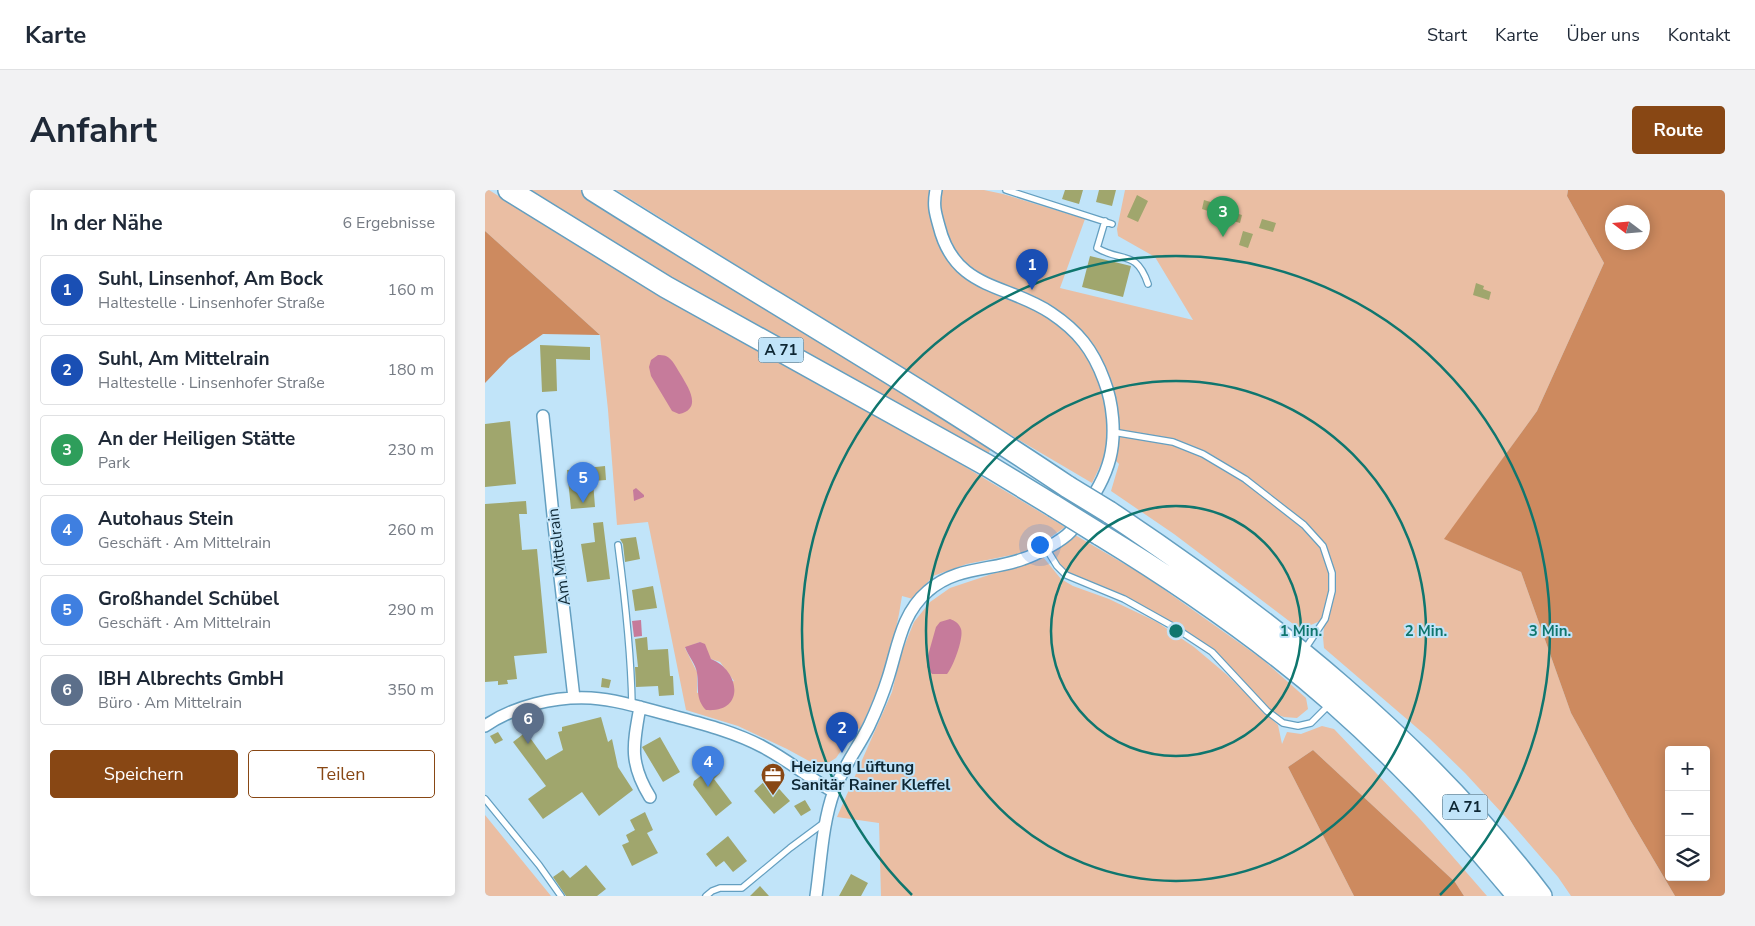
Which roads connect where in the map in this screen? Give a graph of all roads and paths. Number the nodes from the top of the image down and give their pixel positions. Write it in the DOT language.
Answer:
graph roads {
  1 [pos="509,190"];
  2 [pos="593,190"];
  3 [pos="936,190"];
  4 [pos="1006,190"];
  5 [pos="1105,222"];
  6 [pos="1112,224"];
  7 [pos="1148,284"];
  8 [pos="543,416"];
  9 [pos="1113,432"];
  10 [pos="618,545"];
  11 [pos="1046,548"];
  12 [pos="1303,653"];
  13 [pos="574,698"];
  14 [pos="1332,701"];
  15 [pos="636,706"];
  16 [pos="485,726"];
  17 [pos="834,792"];
  18 [pos="650,797"];
  19 [pos="485,799"];
  20 [pos="827,820"];
  21 [pos="561,896"];
  22 [pos="706,896"];
  23 [pos="817,896"];
  24 [pos="1519,896"];
  25 [pos="1541,896"];
  1 -- 14 [label="highway, A 71, bridge"];
  2 -- 12 [label="highway, A 71, bridge"];
  3 -- 9 [label="street"];
  4 -- 5 [label="lane"];
  5 -- 6 [label="lane"];
  5 -- 7 [label="lane"];
  8 -- 13 [label="street, Am Mittelrain"];
  9 -- 11 [label="street"];
  9 -- 12 [label="lane"];
  10 -- 15 [label="lane"];
  11 -- 14 [label="lane"];
  11 -- 17 [label="street"];
  12 -- 25 [label="highway, A 71"];
  13 -- 15 [label="street"];
  13 -- 16 [label="street"];
  14 -- 24 [label="highway, A 71"];
  15 -- 17 [label="street"];
  15 -- 18 [label="street"];
  17 -- 20 [label="street"];
  19 -- 21 [label="lane"];
  20 -- 22 [label="lane"];
  20 -- 23 [label="street"];
}
